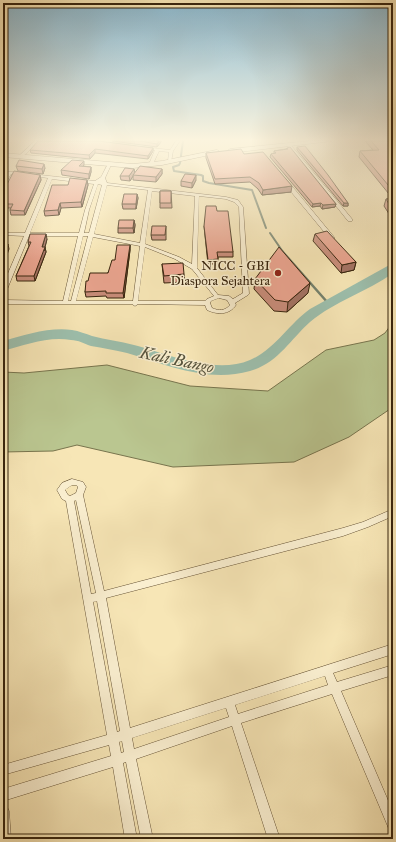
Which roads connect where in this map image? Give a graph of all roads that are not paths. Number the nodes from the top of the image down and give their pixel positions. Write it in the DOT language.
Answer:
graph roads {
  1 [pos="50,180"];
  2 [pos="81,180"];
  3 [pos="100,180"];
  4 [pos="104,180"];
  5 [pos="285,180"];
  6 [pos="318,180"];
  7 [pos="97,182"];
  8 [pos="106,183"];
  9 [pos="150,189"];
  10 [pos="197,194"];
  11 [pos="350,220"];
  12 [pos="3,234"];
  13 [pos="28,234"];
  14 [pos="82,235"];
  15 [pos="92,235"];
  16 [pos="337,244"];
  17 [pos="143,245"];
  18 [pos="194,268"];
  19 [pos="3,292"];
  20 [pos="216,297"];
  21 [pos="3,302"];
  22 [pos="232,302"];
  23 [pos="65,303"];
  24 [pos="73,303"];
  25 [pos="207,303"];
  26 [pos="135,304"];
  27 [pos="80,495"];
  28 [pos="70,499"];
  29 [pos="393,512"];
  30 [pos="101,596"];
  31 [pos="88,599"];
  32 [pos="393,649"];
  33 [pos="327,670"];
  34 [pos="393,670"];
  35 [pos="336,688"];
  36 [pos="229,701"];
  37 [pos="235,720"];
  38 [pos="126,734"];
  39 [pos="113,739"];
  40 [pos="130,756"];
  41 [pos="117,760"];
  42 [pos="3,770"];
  43 [pos="3,795"];
  44 [pos="3,811"];
  45 [pos="393,825"];
  46 [pos="5,839"];
  47 [pos="131,839"];
  48 [pos="147,839"];
  49 [pos="274,839"];
  1 -- 13 [label="street"];
  2 -- 7 [label="street"];
  3 -- 7 [label="street"];
  4 -- 8 [label="street"];
  5 -- 16 [label="street"];
  6 -- 11 [label="street"];
  7 -- 8 [label="street"];
  7 -- 14 [label="street"];
  8 -- 9 [label="street"];
  8 -- 15 [label="street"];
  9 -- 10 [label="street"];
  9 -- 17 [label="street"];
  10 -- 18 [label="street"];
  10 -- 22 [label="street"];
  12 -- 13 [label="street"];
  13 -- 14 [label="street"];
  13 -- 19 [label="street"];
  14 -- 15 [label="street"];
  14 -- 23 [label="street"];
  15 -- 17 [label="street"];
  15 -- 24 [label="street"];
  17 -- 18 [label="street"];
  17 -- 26 [label="street"];
  18 -- 20 [label="street"];
  20 -- 22 [label="street"];
  20 -- 25 [label="street"];
  21 -- 23 [label="street"];
  22 -- 25 [label="street"];
  23 -- 24 [label="street"];
  24 -- 26 [label="street"];
  25 -- 26 [label="street"];
  27 -- 28 [label="street"];
  27 -- 28 [label="street"];
  27 -- 30 [label="street"];
  28 -- 31 [label="street"];
  29 -- 30 [label="street"];
  30 -- 31 [label="street"];
  30 -- 38 [label="street"];
  31 -- 39 [label="street"];
  32 -- 33 [label="street"];
  33 -- 35 [label="street"];
  33 -- 36 [label="street"];
  34 -- 35 [label="street"];
  35 -- 37 [label="street"];
  35 -- 45 [label="street"];
  36 -- 37 [label="street"];
  36 -- 38 [label="street"];
  37 -- 40 [label="street"];
  37 -- 49 [label="street"];
  38 -- 39 [label="street"];
  38 -- 40 [label="street"];
  39 -- 41 [label="street"];
  39 -- 42 [label="street"];
  40 -- 41 [label="street"];
  40 -- 48 [label="street"];
  41 -- 43 [label="street"];
  41 -- 47 [label="street"];
  44 -- 46 [label="street"];
}
